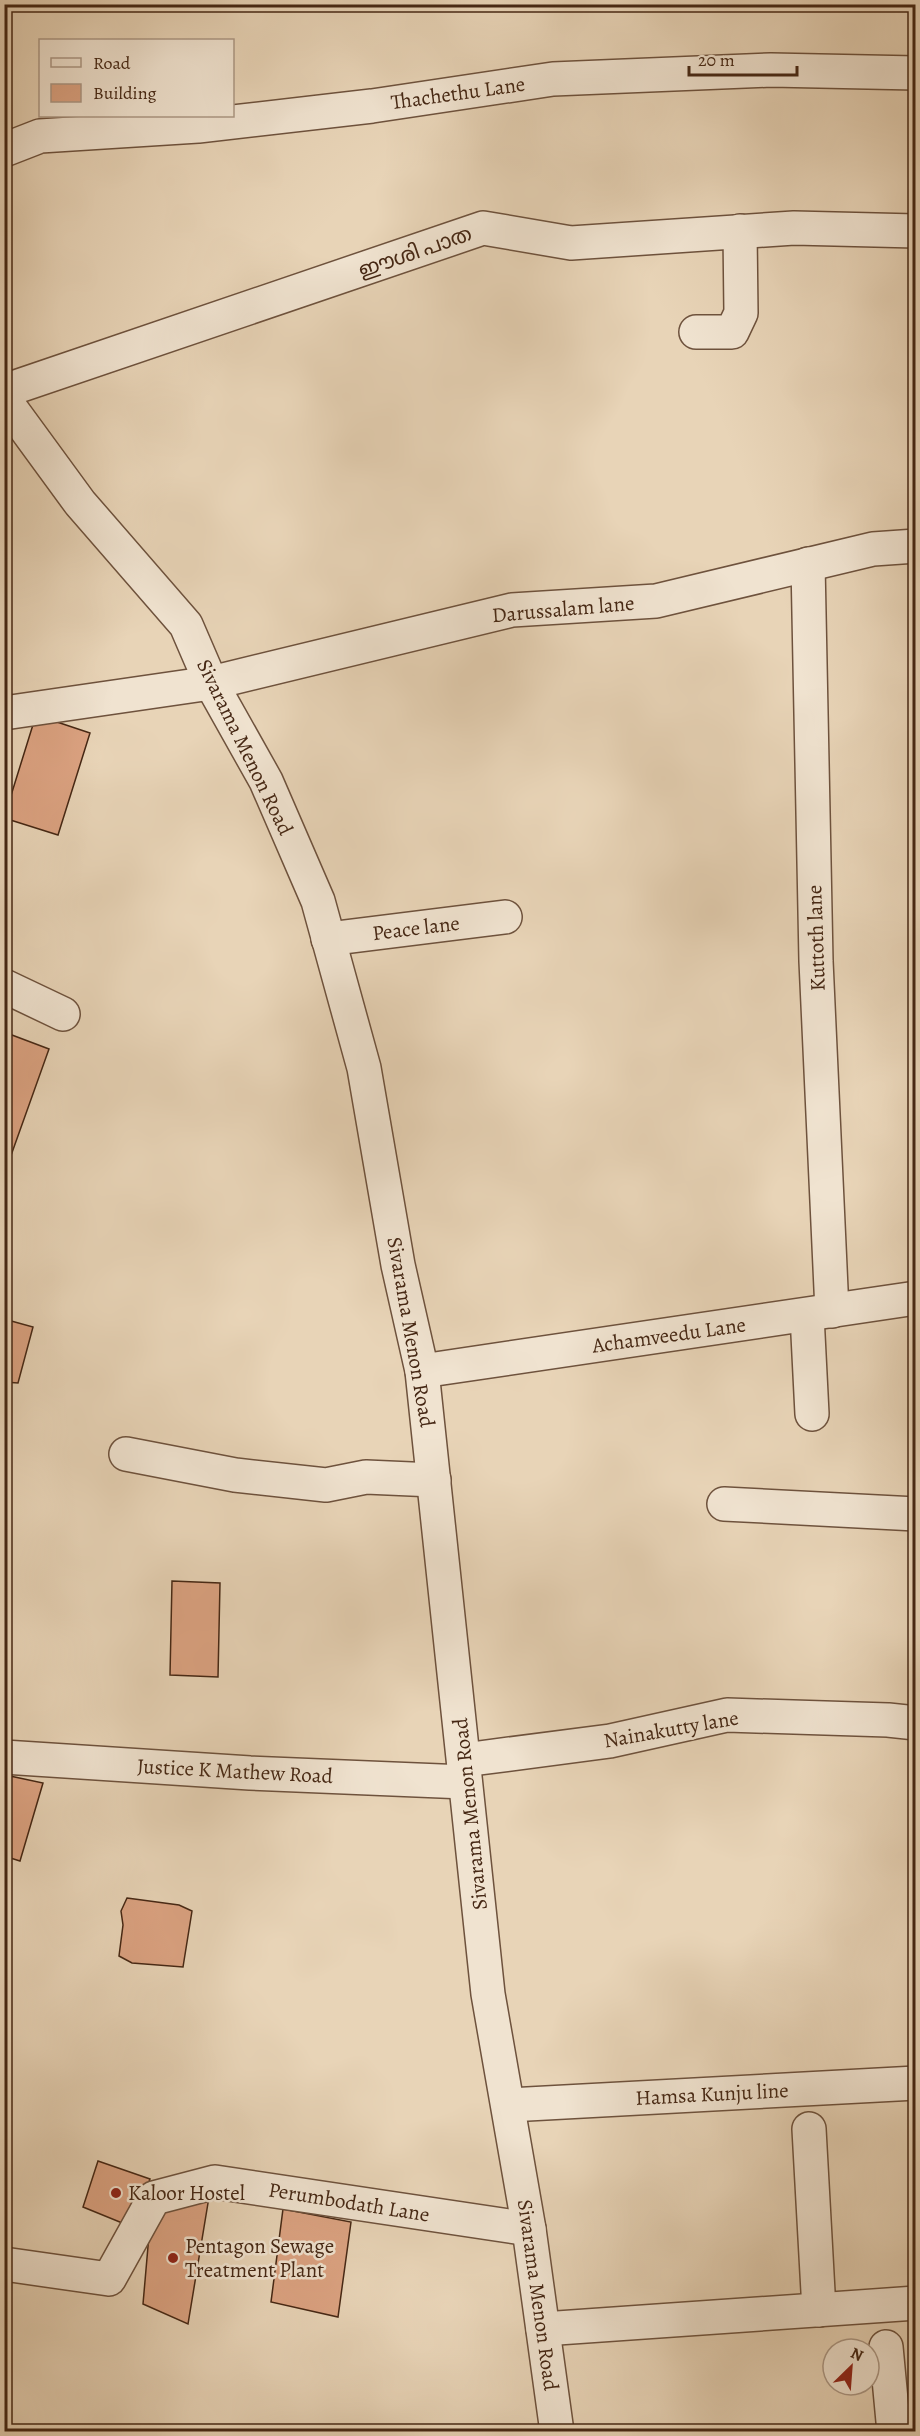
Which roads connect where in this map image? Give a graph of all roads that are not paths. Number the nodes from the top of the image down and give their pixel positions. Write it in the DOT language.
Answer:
graph roads {
  1 [pos="915,74"];
  2 [pos="4,150"];
  3 [pos="740,231"];
  4 [pos="915,231"];
  5 [pos="696,332"];
  6 [pos="4,391"];
  7 [pos="4,399"];
  8 [pos="915,546"];
  9 [pos="808,564"];
  10 [pos="211,682"];
  11 [pos="4,714"];
  12 [pos="505,917"];
  13 [pos="328,939"];
  14 [pos="4,986"];
  15 [pos="63,1014"];
  16 [pos="915,1299"];
  17 [pos="819,1313"];
  18 [pos="422,1371"];
  19 [pos="812,1414"];
  20 [pos="126,1454"];
  21 [pos="434,1480"];
  22 [pos="724,1504"];
  23 [pos="915,1514"];
  24 [pos="915,1723"];
  25 [pos="4,1757"];
  26 [pos="464,1771"];
  27 [pos="915,2083"];
  28 [pos="509,2105"];
  29 [pos="809,2129"];
  30 [pos="530,2229"];
  31 [pos="4,2264"];
  32 [pos="915,2303"];
  33 [pos="819,2310"];
  34 [pos="543,2329"];
  35 [pos="886,2346"];
  36 [pos="557,2432"];
  37 [pos="894,2432"];
  1 -- 2 [label="street, Thachethu Lane"];
  3 -- 4 [label="street, ഈശി പാത"];
  3 -- 5 [label="street"];
  3 -- 6 [label="street, ഈശി പാത"];
  7 -- 10 [label="street, Sivarama Menon Road"];
  8 -- 9 [label="street, Darussalam lane"];
  9 -- 10 [label="street, Darussalam lane"];
  9 -- 17 [label="street, Kuttoth lane"];
  10 -- 11 [label="street, Darussalam lane"];
  10 -- 13 [label="street, Sivarama Menon Road"];
  12 -- 13 [label="street, Peace lane"];
  13 -- 18 [label="street, Sivarama Menon Road"];
  14 -- 15 [label="street"];
  16 -- 17 [label="street, Achamveedu Lane"];
  17 -- 18 [label="street, Achamveedu Lane"];
  17 -- 19 [label="street, Kuttoth lane"];
  18 -- 21 [label="street, Sivarama Menon Road"];
  20 -- 21 [label="street"];
  21 -- 26 [label="street, Sivarama Menon Road"];
  22 -- 23 [label="street"];
  24 -- 26 [label="street, Nainakutty lane"];
  25 -- 26 [label="street, Justice K Mathew Road"];
  26 -- 28 [label="street, Sivarama Menon Road"];
  27 -- 28 [label="street, Hamsa Kunju line"];
  28 -- 30 [label="street, Sivarama Menon Road"];
  29 -- 33 [label="street"];
  30 -- 31 [label="street, Perumbodath Lane"];
  30 -- 34 [label="street, Sivarama Menon Road"];
  32 -- 33 [label="street"];
  33 -- 34 [label="street"];
  34 -- 36 [label="street, Sivarama Menon Road"];
  35 -- 37 [label="street"];
}
